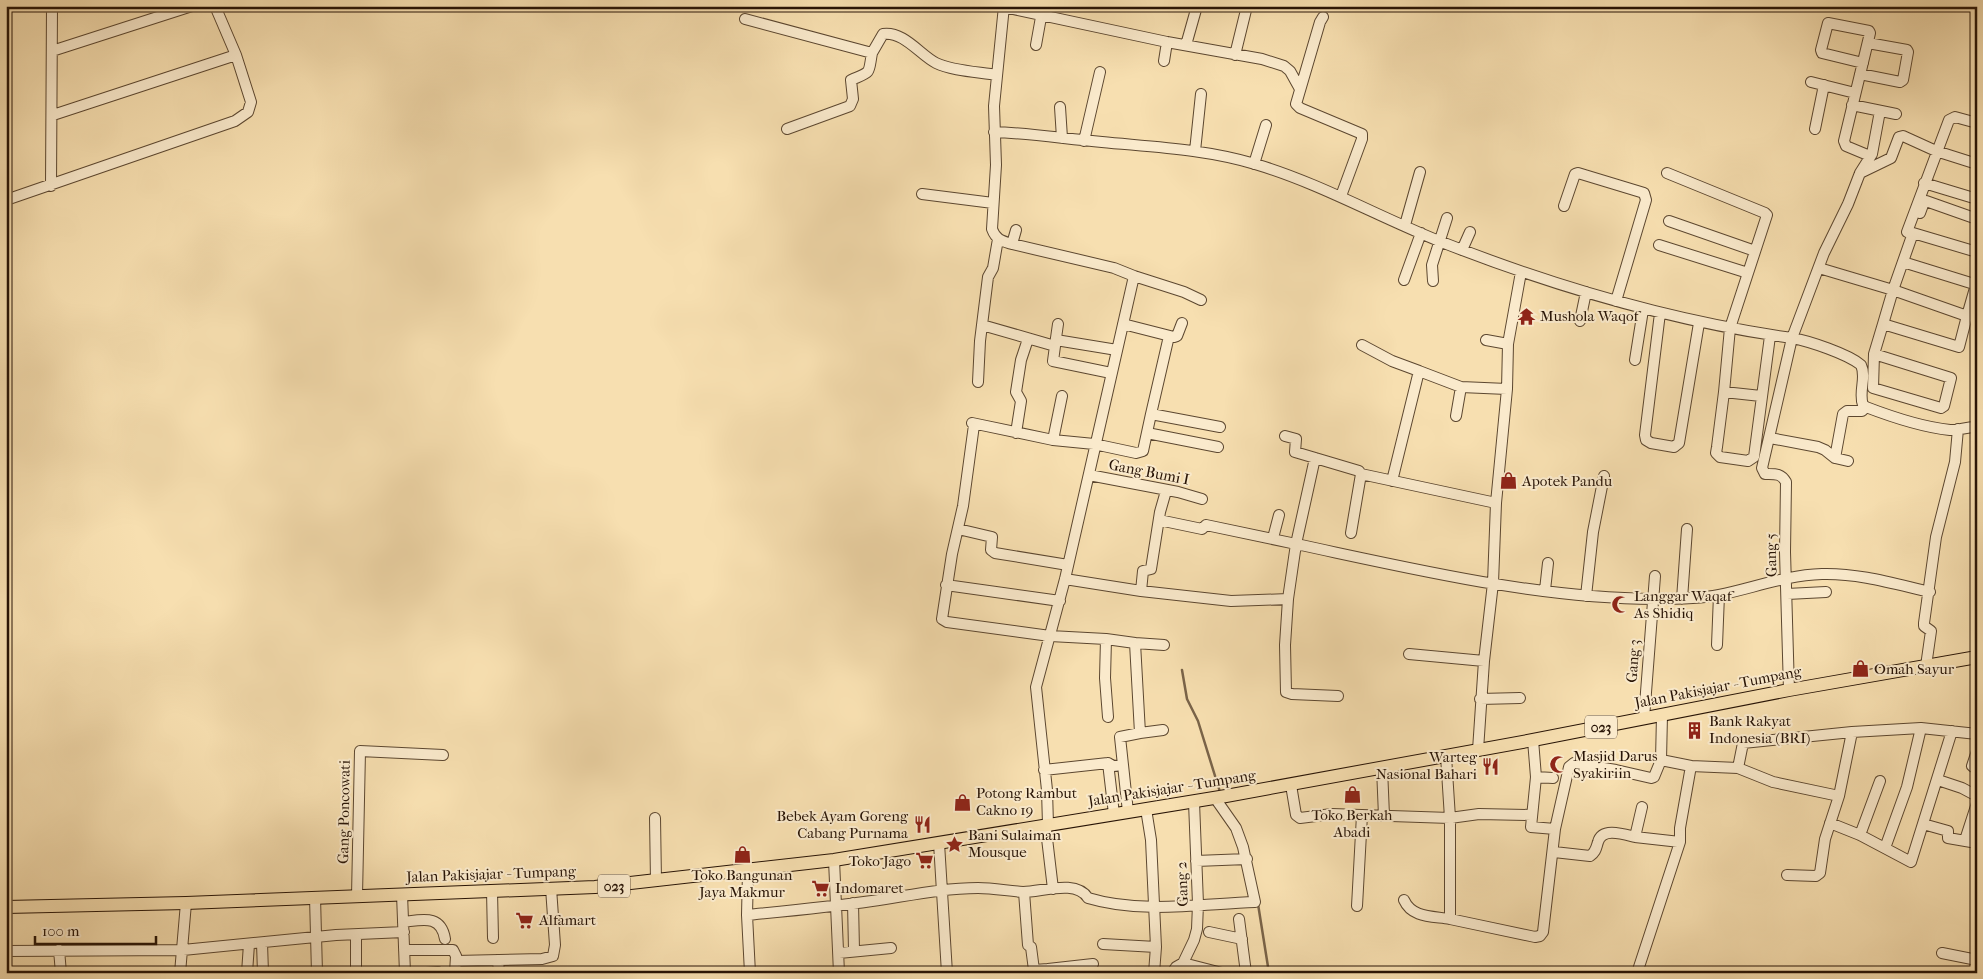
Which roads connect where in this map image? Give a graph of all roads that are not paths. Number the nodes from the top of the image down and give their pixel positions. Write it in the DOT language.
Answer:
graph roads {
  1 [pos="52,6"];
  2 [pos="192,6"];
  3 [pos="215,6"];
  4 [pos="1197,6"];
  5 [pos="1247,6"];
  6 [pos="1004,7"];
  7 [pos="1042,10"];
  8 [pos="1323,17"];
  9 [pos="745,19"];
  10 [pos="1167,42"];
  11 [pos="1868,43"];
  12 [pos="1036,44"];
  13 [pos="1186,45"];
  14 [pos="52,51"];
  15 [pos="872,53"];
  16 [pos="236,55"];
  17 [pos="1235,55"];
  18 [pos="1164,61"];
  19 [pos="1862,64"];
  20 [pos="1100,72"];
  21 [pos="997,74"];
  22 [pos="1860,74"];
  23 [pos="1811,82"];
  24 [pos="1824,85"];
  25 [pos="1300,89"];
  26 [pos="1855,93"];
  27 [pos="1201,94"];
  28 [pos="1852,105"];
  29 [pos="1060,107"];
  30 [pos="1880,111"];
  31 [pos="1896,114"];
  32 [pos="52,115"];
  33 [pos="1977,123"];
  34 [pos="1266,125"];
  35 [pos="788,129"];
  36 [pos="1815,129"];
  37 [pos="1000,133"];
  38 [pos="1062,138"];
  39 [pos="1084,141"];
  40 [pos="1195,151"];
  41 [pos="1936,151"];
  42 [pos="1870,156"];
  43 [pos="1254,164"];
  44 [pos="1977,164"];
  45 [pos="1420,172"];
  46 [pos="1667,173"];
  47 [pos="1860,173"];
  48 [pos="1924,183"];
  49 [pos="51,186"];
  50 [pos="922,194"];
  51 [pos="1341,196"];
  52 [pos="1977,199"];
  53 [pos="6,200"];
  54 [pos="993,203"];
  55 [pos="1564,206"];
  56 [pos="1447,218"];
  57 [pos="1977,219"];
  58 [pos="1669,221"];
  59 [pos="1405,225"];
  60 [pos="1016,230"];
  61 [pos="1470,232"];
  62 [pos="1910,232"];
  63 [pos="1421,233"];
  64 [pos="998,239"];
  65 [pos="1439,241"];
  66 [pos="1012,244"];
  67 [pos="1659,245"];
  68 [pos="1462,250"];
  69 [pos="1755,251"];
  70 [pos="1977,252"];
  71 [pos="1903,262"];
  72 [pos="1819,268"];
  73 [pos="1521,272"];
  74 [pos="1748,273"];
  75 [pos="1134,276"];
  76 [pos="1404,280"];
  77 [pos="1433,281"];
  78 [pos="1893,290"];
  79 [pos="1586,292"];
  80 [pos="1201,300"];
  81 [pos="1616,301"];
  82 [pos="1643,310"];
  83 [pos="1660,313"];
  84 [pos="1967,316"];
  85 [pos="1580,321"];
  86 [pos="1182,323"];
  87 [pos="1699,323"];
  88 [pos="1058,324"];
  89 [pos="1123,324"];
  90 [pos="1883,324"];
  91 [pos="982,325"];
  92 [pos="1730,328"];
  93 [pos="1169,336"];
  94 [pos="1770,336"];
  95 [pos="1792,338"];
  96 [pos="1028,339"];
  97 [pos="1486,340"];
  98 [pos="1056,343"];
  99 [pos="1508,344"];
  100 [pos="1362,345"];
  101 [pos="1117,350"];
  102 [pos="1874,354"];
  103 [pos="1635,360"];
  104 [pos="1419,370"];
  105 [pos="1111,373"];
  106 [pos="978,382"];
  107 [pos="1461,387"];
  108 [pos="1507,389"];
  109 [pos="1724,392"];
  110 [pos="1062,396"];
  111 [pos="1761,396"];
  112 [pos="1866,407"];
  113 [pos="1152,414"];
  114 [pos="1456,416"];
  115 [pos="1220,427"];
  116 [pos="1977,427"];
  117 [pos="1958,429"];
  118 [pos="1147,432"];
  119 [pos="1016,433"];
  120 [pos="1285,436"];
  121 [pos="1770,438"];
  122 [pos="1053,440"];
  123 [pos="1094,444"];
  124 [pos="1218,447"];
  125 [pos="1315,458"];
  126 [pos="1835,458"];
  127 [pos="1848,461"];
  128 [pos="1361,474"];
  129 [pos="1089,476"];
  130 [pos="1604,476"];
  131 [pos="1392,481"];
  132 [pos="1166,490"];
  133 [pos="1202,499"];
  134 [pos="1496,503"];
  135 [pos="1278,515"];
  136 [pos="1159,520"];
  137 [pos="958,529"];
  138 [pos="1687,529"];
  139 [pos="1351,533"];
  140 [pos="1273,538"];
  141 [pos="1296,544"];
  142 [pos="1548,563"];
  143 [pos="1068,565"];
  144 [pos="1655,576"];
  145 [pos="1787,578"];
  146 [pos="1065,579"];
  147 [pos="1493,582"];
  148 [pos="946,585"];
  149 [pos="1545,590"];
  150 [pos="1141,591"];
  151 [pos="1826,592"];
  152 [pos="1930,592"];
  153 [pos="1787,594"];
  154 [pos="1719,595"];
  155 [pos="1586,596"];
  156 [pos="1288,599"];
  157 [pos="1652,599"];
  158 [pos="1682,599"];
  159 [pos="1060,600"];
  160 [pos="1050,636"];
  161 [pos="1106,639"];
  162 [pos="1136,643"];
  163 [pos="1164,645"];
  164 [pos="1717,645"];
  165 [pos="1409,654"];
  166 [pos="1977,657"];
  167 [pos="1484,661"];
  168 [pos="1926,666"];
  169 [pos="1790,690"];
  170 [pos="1338,696"];
  171 [pos="1520,698"];
  172 [pos="1480,699"];
  173 [pos="1662,715"];
  174 [pos="1108,716"];
  175 [pos="1644,718"];
  176 [pos="1922,728"];
  177 [pos="1163,730"];
  178 [pos="1952,731"];
  179 [pos="1852,732"];
  180 [pos="1140,733"];
  181 [pos="1977,734"];
  182 [pos="1533,740"];
  183 [pos="1478,750"];
  184 [pos="1977,751"];
  185 [pos="443,755"];
  186 [pos="1446,756"];
  187 [pos="1661,760"];
  188 [pos="1108,763"];
  189 [pos="1123,765"];
  190 [pos="1691,766"];
  191 [pos="1382,768"];
  192 [pos="1738,768"];
  193 [pos="1977,769"];
  194 [pos="1044,770"];
  195 [pos="1536,777"];
  196 [pos="1553,778"];
  197 [pos="1938,780"];
  198 [pos="1880,781"];
  199 [pos="1291,785"];
  200 [pos="1839,796"];
  201 [pos="1977,796"];
  202 [pos="1219,797"];
  203 [pos="1194,802"];
  204 [pos="1977,803"];
  205 [pos="1642,807"];
  206 [pos="1146,809"];
  207 [pos="1128,812"];
  208 [pos="1114,814"];
  209 [pos="1362,814"];
  210 [pos="1531,815"];
  211 [pos="1384,816"];
  212 [pos="655,818"];
  213 [pos="1450,818"];
  214 [pos="1830,823"];
  215 [pos="1048,824"];
  216 [pos="1923,824"];
  217 [pos="1555,829"];
  218 [pos="1860,835"];
  219 [pos="1635,837"];
  220 [pos="1965,840"];
  221 [pos="1680,842"];
  222 [pos="939,843"];
  223 [pos="1977,843"];
  224 [pos="1885,848"];
  225 [pos="1554,852"];
  226 [pos="1246,859"];
  227 [pos="834,860"];
  228 [pos="1196,861"];
  229 [pos="748,871"];
  230 [pos="1787,875"];
  231 [pos="656,881"];
  232 [pos="551,888"];
  233 [pos="1053,888"];
  234 [pos="492,891"];
  235 [pos="943,891"];
  236 [pos="1024,892"];
  237 [pos="402,894"];
  238 [pos="357,896"];
  239 [pos="315,898"];
  240 [pos="1404,900"];
  241 [pos="186,903"];
  242 [pos="853,903"];
  243 [pos="1198,904"];
  244 [pos="838,905"];
  245 [pos="1154,906"];
  246 [pos="1358,906"];
  247 [pos="6,907"];
  248 [pos="747,915"];
  249 [pos="1239,919"];
  250 [pos="1450,919"];
  251 [pos="403,927"];
  252 [pos="1209,932"];
  253 [pos="356,935"];
  254 [pos="315,938"];
  255 [pos="494,938"];
  256 [pos="445,939"];
  257 [pos="1242,939"];
  258 [pos="262,943"];
  259 [pos="249,944"];
  260 [pos="1103,944"];
  261 [pos="1156,947"];
  262 [pos="890,948"];
  263 [pos="59,950"];
  264 [pos="183,950"];
  265 [pos="404,950"];
  266 [pos="854,950"];
  267 [pos="6,951"];
  268 [pos="839,953"];
  269 [pos="1942,953"];
  270 [pos="456,960"];
  271 [pos="498,960"];
  272 [pos="1977,960"];
  273 [pos="1183,963"];
  274 [pos="1093,964"];
  275 [pos="1048,971"];
  276 [pos="438,972"];
  277 [pos="61,973"];
  278 [pos="180,973"];
  279 [pos="247,973"];
  280 [pos="263,973"];
  281 [pos="317,973"];
  282 [pos="356,973"];
  283 [pos="405,973"];
  284 [pos="426,973"];
  285 [pos="455,973"];
  286 [pos="499,973"];
  287 [pos="750,973"];
  288 [pos="839,973"];
  289 [pos="947,973"];
  290 [pos="1154,973"];
  291 [pos="1172,973"];
  292 [pos="1222,973"];
  293 [pos="1246,973"];
  294 [pos="1638,973"];
  1 -- 14 [label="street"];
  2 -- 14 [label="street"];
  3 -- 16 [label="street"];
  4 -- 13 [label="street"];
  5 -- 17 [label="street"];
  6 -- 7 [label="street"];
  6 -- 21 [label="street"];
  7 -- 10 [label="street"];
  7 -- 12 [label="street"];
  8 -- 25 [label="street"];
  9 -- 15 [label="street"];
  10 -- 13 [label="street"];
  10 -- 18 [label="street"];
  11 -- 19 [label="street"];
  11 -- 19 [label="street"];
  11 -- 22 [label="street"];
  13 -- 17 [label="street"];
  14 -- 32 [label="street"];
  15 -- 21 [label="street"];
  15 -- 35 [label="street"];
  16 -- 32 [label="street"];
  16 -- 49 [label="street"];
  17 -- 25 [label="street"];
  19 -- 22 [label="street"];
  20 -- 39 [label="street"];
  21 -- 37 [label="street"];
  22 -- 26 [label="street"];
  23 -- 24 [label="street"];
  24 -- 26 [label="street"];
  24 -- 36 [label="street"];
  25 -- 51 [label="street"];
  26 -- 28 [label="street"];
  27 -- 40 [label="street"];
  28 -- 30 [label="street"];
  28 -- 42 [label="street"];
  29 -- 38 [label="street"];
  30 -- 31 [label="street"];
  30 -- 42 [label="street"];
  32 -- 49 [label="street"];
  33 -- 41 [label="street"];
  34 -- 43 [label="street"];
  37 -- 38 [label="street"];
  37 -- 54 [label="street"];
  38 -- 39 [label="street"];
  39 -- 40 [label="street"];
  40 -- 43 [label="street"];
  41 -- 44 [label="street"];
  41 -- 47 [label="street"];
  41 -- 48 [label="street"];
  42 -- 47 [label="street"];
  43 -- 51 [label="street"];
  45 -- 59 [label="street"];
  46 -- 69 [label="street"];
  47 -- 72 [label="street"];
  48 -- 52 [label="street"];
  48 -- 62 [label="street"];
  49 -- 53 [label="street"];
  50 -- 54 [label="street"];
  51 -- 59 [label="street"];
  54 -- 64 [label="street"];
  55 -- 81 [label="street"];
  56 -- 65 [label="street"];
  57 -- 62 [label="street"];
  58 -- 69 [label="street"];
  59 -- 63 [label="street"];
  60 -- 66 [label="street"];
  61 -- 68 [label="street"];
  62 -- 70 [label="street"];
  62 -- 71 [label="street"];
  63 -- 65 [label="street"];
  63 -- 76 [label="street"];
  64 -- 66 [label="street"];
  64 -- 91 [label="street"];
  65 -- 68 [label="street"];
  65 -- 77 [label="street"];
  66 -- 75 [label="street"];
  67 -- 74 [label="street"];
  68 -- 73 [label="street"];
  69 -- 74 [label="street"];
  71 -- 78 [label="street"];
  71 -- 84 [label="street"];
  72 -- 78 [label="street"];
  72 -- 95 [label="street"];
  73 -- 79 [label="street"];
  73 -- 99 [label="street"];
  74 -- 92 [label="street"];
  75 -- 80 [label="street"];
  75 -- 89 [label="street"];
  78 -- 84 [label="street"];
  78 -- 90 [label="street"];
  79 -- 81 [label="street"];
  79 -- 85 [label="street"];
  81 -- 82 [label="street"];
  82 -- 83 [label="street"];
  82 -- 103 [label="street"];
  83 -- 87 [label="street"];
  83 -- 87 [label="street"];
  84 -- 90 [label="street"];
  86 -- 93 [label="street"];
  87 -- 92 [label="street"];
  88 -- 98 [label="street"];
  89 -- 93 [label="street"];
  89 -- 101 [label="street"];
  90 -- 102 [label="street"];
  91 -- 96 [label="street"];
  91 -- 106 [label="street"];
  92 -- 94 [label="street"];
  92 -- 109 [label="street"];
  93 -- 113 [label="street"];
  94 -- 95 [label="street"];
  94 -- 111 [label="street"];
  95 -- 112 [label="street"];
  95 -- 121 [label="street"];
  96 -- 98 [label="street"];
  96 -- 119 [label="street"];
  97 -- 99 [label="street"];
  98 -- 101 [label="street"];
  98 -- 105 [label="street"];
  99 -- 108 [label="street"];
  100 -- 104 [label="street"];
  101 -- 105 [label="street"];
  102 -- 102 [label="street"];
  104 -- 107 [label="street"];
  104 -- 131 [label="street"];
  105 -- 123 [label="street"];
  107 -- 108 [label="street"];
  107 -- 114 [label="street"];
  108 -- 134 [label="street"];
  109 -- 111 [label="street"];
  109 -- 111 [label="street"];
  110 -- 122 [label="street"];
  112 -- 117 [label="street"];
  112 -- 126 [label="street"];
  113 -- 115 [label="street"];
  113 -- 118 [label="street"];
  116 -- 117 [label="street"];
  117 -- 152 [label="street"];
  118 -- 123 [label="street"];
  118 -- 124 [label="street"];
  119 -- 122 [label="street"];
  119 -- 137 [label="street"];
  120 -- 125 [label="street"];
  121 -- 126 [label="street"];
  121 -- 145 [label="street, Gang 5"];
  122 -- 123 [label="street"];
  123 -- 129 [label="street"];
  125 -- 128 [label="street"];
  125 -- 141 [label="street"];
  126 -- 127 [label="street"];
  128 -- 131 [label="street"];
  128 -- 139 [label="street"];
  129 -- 132 [label="street, Gang Bumi I"];
  129 -- 143 [label="street"];
  130 -- 155 [label="street"];
  131 -- 134 [label="street"];
  132 -- 133 [label="street, Gang Bumi I"];
  132 -- 136 [label="street"];
  134 -- 147 [label="street"];
  135 -- 140 [label="street"];
  136 -- 140 [label="street"];
  136 -- 150 [label="street"];
  137 -- 143 [label="street"];
  137 -- 148 [label="street"];
  138 -- 158 [label="street"];
  140 -- 141 [label="street"];
  141 -- 147 [label="street"];
  141 -- 156 [label="street"];
  142 -- 149 [label="street"];
  143 -- 146 [label="street"];
  144 -- 157 [label="street, Gang 3"];
  145 -- 152 [label="street"];
  145 -- 153 [label="street, Gang 5"];
  145 -- 154 [label="street"];
  146 -- 150 [label="street"];
  146 -- 159 [label="street"];
  147 -- 149 [label="street"];
  147 -- 167 [label="street"];
  148 -- 159 [label="street"];
  148 -- 160 [label="street"];
  149 -- 155 [label="street"];
  150 -- 156 [label="street"];
  151 -- 153 [label="street"];
  152 -- 168 [label="street"];
  153 -- 169 [label="street, Gang 5"];
  154 -- 158 [label="street"];
  154 -- 164 [label="street"];
  155 -- 157 [label="street"];
  156 -- 170 [label="street"];
  157 -- 158 [label="street"];
  157 -- 175 [label="street, Gang 3"];
  159 -- 160 [label="street"];
  160 -- 161 [label="street"];
  160 -- 194 [label="street"];
  161 -- 162 [label="street"];
  161 -- 174 [label="street"];
  162 -- 163 [label="street"];
  162 -- 180 [label="street"];
  165 -- 167 [label="street"];
  166 -- 168 [label="main road, Jalan Pakisjajar - Tumpang / 023"];
  167 -- 172 [label="street"];
  168 -- 169 [label="main road, Jalan Pakisjajar - Tumpang / 023"];
  169 -- 173 [label="main road, Jalan Pakisjajar - Tumpang / 023"];
  171 -- 172 [label="street"];
  172 -- 183 [label="street"];
  173 -- 175 [label="main road, Jalan Pakisjajar - Tumpang / 023"];
  173 -- 187 [label="street"];
  175 -- 182 [label="main road, Jalan Pakisjajar - Tumpang / 023"];
  176 -- 178 [label="street"];
  176 -- 179 [label="street"];
  176 -- 224 [label="street"];
  177 -- 180 [label="street"];
  178 -- 181 [label="street"];
  178 -- 197 [label="street"];
  179 -- 192 [label="street"];
  179 -- 200 [label="street"];
  180 -- 189 [label="street"];
  182 -- 183 [label="main road, Jalan Pakisjajar - Tumpang / 023"];
  182 -- 195 [label="street"];
  183 -- 186 [label="main road, Jalan Pakisjajar - Tumpang / 023"];
  184 -- 193 [label="street"];
  185 -- 238 [label="street, Gang Poncowati"];
  186 -- 191 [label="main road, Jalan Pakisjajar - Tumpang / 023"];
  186 -- 213 [label="street"];
  187 -- 190 [label="street"];
  187 -- 217 [label="street"];
  188 -- 189 [label="street"];
  188 -- 194 [label="street"];
  188 -- 208 [label="street"];
  189 -- 207 [label="street"];
  190 -- 192 [label="street"];
  190 -- 221 [label="street"];
  191 -- 199 [label="main road, Jalan Pakisjajar - Tumpang / 023"];
  191 -- 211 [label="street"];
  192 -- 200 [label="street"];
  194 -- 215 [label="street"];
  195 -- 196 [label="street"];
  195 -- 210 [label="street"];
  197 -- 201 [label="street"];
  197 -- 216 [label="street"];
  198 -- 218 [label="street"];
  199 -- 202 [label="main road, Jalan Pakisjajar - Tumpang / 023"];
  199 -- 209 [label="street"];
  200 -- 214 [label="street"];
  202 -- 203 [label="main road, Jalan Pakisjajar - Tumpang / 023"];
  202 -- 226 [label="street"];
  203 -- 206 [label="main road, Jalan Pakisjajar - Tumpang / 023"];
  203 -- 228 [label="street, Gang 2"];
  204 -- 220 [label="street"];
  205 -- 219 [label="street"];
  206 -- 207 [label="main road, Jalan Pakisjajar - Tumpang / 023"];
  206 -- 245 [label="street"];
  207 -- 208 [label="main road, Jalan Pakisjajar - Tumpang / 023"];
  208 -- 215 [label="main road, Jalan Pakisjajar - Tumpang / 023"];
  209 -- 211 [label="street"];
  209 -- 246 [label="street"];
  210 -- 213 [label="street"];
  210 -- 217 [label="street"];
  211 -- 213 [label="street"];
  212 -- 231 [label="street"];
  213 -- 250 [label="street"];
  214 -- 218 [label="street"];
  214 -- 230 [label="street"];
  215 -- 222 [label="main road, Jalan Pakisjajar - Tumpang / 023"];
  215 -- 233 [label="street"];
  216 -- 220 [label="street"];
  216 -- 224 [label="street"];
  217 -- 225 [label="street"];
  218 -- 224 [label="street"];
  219 -- 221 [label="street"];
  219 -- 225 [label="street"];
  220 -- 223 [label="street"];
  221 -- 294 [label="street"];
  222 -- 227 [label="main road, Jalan Pakisjajar - Tumpang / 023"];
  222 -- 235 [label="street"];
  225 -- 250 [label="street"];
  226 -- 228 [label="street"];
  226 -- 243 [label="street"];
  227 -- 229 [label="main road, Jalan Pakisjajar - Tumpang / 023"];
  227 -- 244 [label="street"];
  228 -- 243 [label="street, Gang 2"];
  229 -- 231 [label="main road, Jalan Pakisjajar - Tumpang / 023"];
  229 -- 248 [label="street"];
  231 -- 232 [label="main road, Jalan Pakisjajar - Tumpang / 023"];
  232 -- 234 [label="main road, Jalan Pakisjajar - Tumpang / 023"];
  232 -- 271 [label="street"];
  233 -- 236 [label="street"];
  233 -- 245 [label="street"];
  234 -- 237 [label="main road, Jalan Pakisjajar - Tumpang / 023"];
  234 -- 255 [label="street"];
  235 -- 236 [label="street"];
  235 -- 242 [label="street"];
  235 -- 289 [label="street"];
  236 -- 275 [label="street"];
  237 -- 238 [label="main road, Jalan Pakisjajar - Tumpang / 023"];
  237 -- 251 [label="street"];
  238 -- 239 [label="main road, Jalan Pakisjajar - Tumpang / 023"];
  239 -- 241 [label="main road, Jalan Pakisjajar - Tumpang / 023"];
  239 -- 254 [label="street"];
  240 -- 250 [label="street"];
  241 -- 247 [label="main road, Jalan Pakisjajar - Tumpang / 023"];
  241 -- 264 [label="street"];
  242 -- 244 [label="street"];
  242 -- 266 [label="street"];
  243 -- 245 [label="street"];
  243 -- 273 [label="street, Gang 2"];
  244 -- 248 [label="street"];
  244 -- 268 [label="street"];
  245 -- 261 [label="street"];
  248 -- 287 [label="street"];
  249 -- 257 [label="street"];
  251 -- 253 [label="street"];
  251 -- 256 [label="street"];
  251 -- 265 [label="street"];
  252 -- 257 [label="street"];
  253 -- 254 [label="street"];
  253 -- 282 [label="street"];
  254 -- 258 [label="street"];
  254 -- 281 [label="street"];
  257 -- 293 [label="street"];
  258 -- 259 [label="street"];
  258 -- 280 [label="street"];
  259 -- 264 [label="street"];
  259 -- 279 [label="street"];
  260 -- 261 [label="street"];
  261 -- 290 [label="street"];
  262 -- 266 [label="street"];
  263 -- 264 [label="street"];
  263 -- 267 [label="street"];
  263 -- 277 [label="street"];
  264 -- 278 [label="street"];
  265 -- 270 [label="street"];
  265 -- 283 [label="street"];
  266 -- 268 [label="street"];
  268 -- 288 [label="street"];
  269 -- 272 [label="street"];
  270 -- 271 [label="street"];
  270 -- 285 [label="street"];
  271 -- 286 [label="street"];
  273 -- 291 [label="street"];
  273 -- 292 [label="street"];
  274 -- 275 [label="street"];
  276 -- 284 [label="street"];
}
